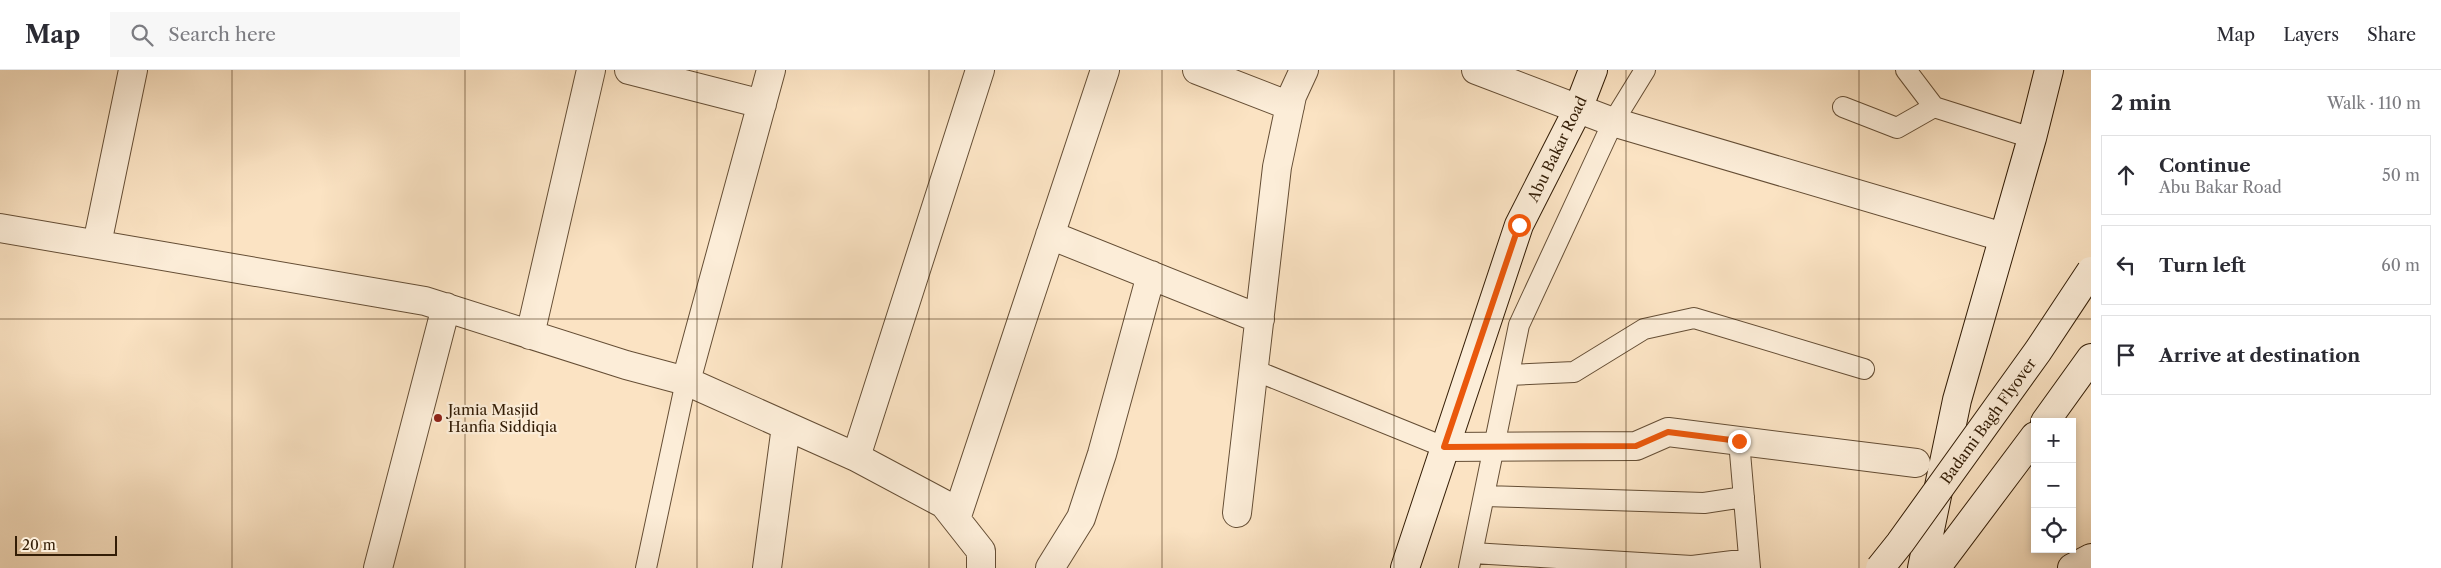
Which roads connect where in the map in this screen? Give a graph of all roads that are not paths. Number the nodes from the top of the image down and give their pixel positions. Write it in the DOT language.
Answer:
graph roads {
  1 [pos="133,70"];
  2 [pos="591,70"];
  3 [pos="629,70"];
  4 [pos="771,70"];
  5 [pos="980,70"];
  6 [pos="1105,70"];
  7 [pos="1197,70"];
  8 [pos="1304,70"];
  9 [pos="1476,70"];
  10 [pos="1593,70"];
  11 [pos="1645,70"];
  12 [pos="1906,70"];
  13 [pos="2049,70"];
  14 [pos="762,104"];
  15 [pos="1290,106"];
  16 [pos="1843,107"];
  17 [pos="1934,107"];
  18 [pos="1578,109"];
  19 [pos="1613,122"];
  20 [pos="2032,138"];
  21 [pos="0,228"];
  22 [pos="1050,235"];
  23 [pos="2003,238"];
  24 [pos="97,244"];
  25 [pos="2091,271"];
  26 [pos="1151,275"];
  27 [pos="446,307"];
  28 [pos="1260,318"];
  29 [pos="530,335"];
  30 [pos="2091,358"];
  31 [pos="1864,369"];
  32 [pos="1254,370"];
  33 [pos="1510,374"];
  34 [pos="686,381"];
  35 [pos="2048,418"];
  36 [pos="786,426"];
  37 [pos="1739,441"];
  38 [pos="2031,441"];
  39 [pos="1496,445"];
  40 [pos="1444,447"];
  41 [pos="856,457"];
  42 [pos="1916,463"];
  43 [pos="1485,496"];
  44 [pos="1744,496"];
  45 [pos="1237,513"];
  46 [pos="956,519"];
  47 [pos="2091,558"];
  48 [pos="1471,560"];
  49 [pos="1750,563"];
  50 [pos="378,568"];
  51 [pos="646,568"];
  52 [pos="767,568"];
  53 [pos="980,568"];
  54 [pos="1050,568"];
  55 [pos="1405,568"];
  56 [pos="1880,568"];
  57 [pos="1922,568"];
  58 [pos="1936,568"];
  59 [pos="2072,568"];
  1 -- 24 [label="street"];
  2 -- 29 [label="street"];
  3 -- 14 [label="street"];
  4 -- 14 [label="street"];
  5 -- 41 [label="street"];
  6 -- 22 [label="street"];
  7 -- 15 [label="street"];
  8 -- 15 [label="street"];
  9 -- 18 [label="street"];
  10 -- 18 [label="street, Abu Bakar Road"];
  11 -- 19 [label="lane"];
  12 -- 17 [label="lane"];
  13 -- 20 [label="street"];
  14 -- 34 [label="street"];
  15 -- 28 [label="street"];
  16 -- 17 [label="lane"];
  17 -- 20 [label="lane"];
  18 -- 19 [label="street"];
  18 -- 40 [label="street, Abu Bakar Road"];
  19 -- 23 [label="street"];
  19 -- 33 [label="lane"];
  20 -- 23 [label="street"];
  21 -- 24 [label="street"];
  22 -- 26 [label="street"];
  22 -- 46 [label="street"];
  23 -- 57 [label="street"];
  24 -- 27 [label="street"];
  25 -- 56 [label="street, Badami Bagh Flyover, bridge"];
  26 -- 28 [label="street"];
  26 -- 54 [label="street"];
  27 -- 29 [label="street"];
  27 -- 50 [label="street"];
  28 -- 32 [label="street"];
  29 -- 34 [label="street"];
  30 -- 35 [label="street"];
  31 -- 33 [label="lane"];
  32 -- 40 [label="lane"];
  32 -- 45 [label="street"];
  33 -- 39 [label="lane"];
  34 -- 36 [label="street"];
  34 -- 51 [label="lane"];
  36 -- 41 [label="street"];
  36 -- 52 [label="street"];
  37 -- 39 [label="street"];
  37 -- 42 [label="street"];
  37 -- 44 [label="lane"];
  38 -- 58 [label="street"];
  39 -- 40 [label="street"];
  39 -- 43 [label="lane"];
  40 -- 55 [label="street, Abu Bakar Road"];
  41 -- 46 [label="street"];
  43 -- 44 [label="lane"];
  43 -- 48 [label="lane"];
  44 -- 49 [label="lane"];
  46 -- 53 [label="street"];
  47 -- 59 [label="street"];
  48 -- 49 [label="lane"];
}
